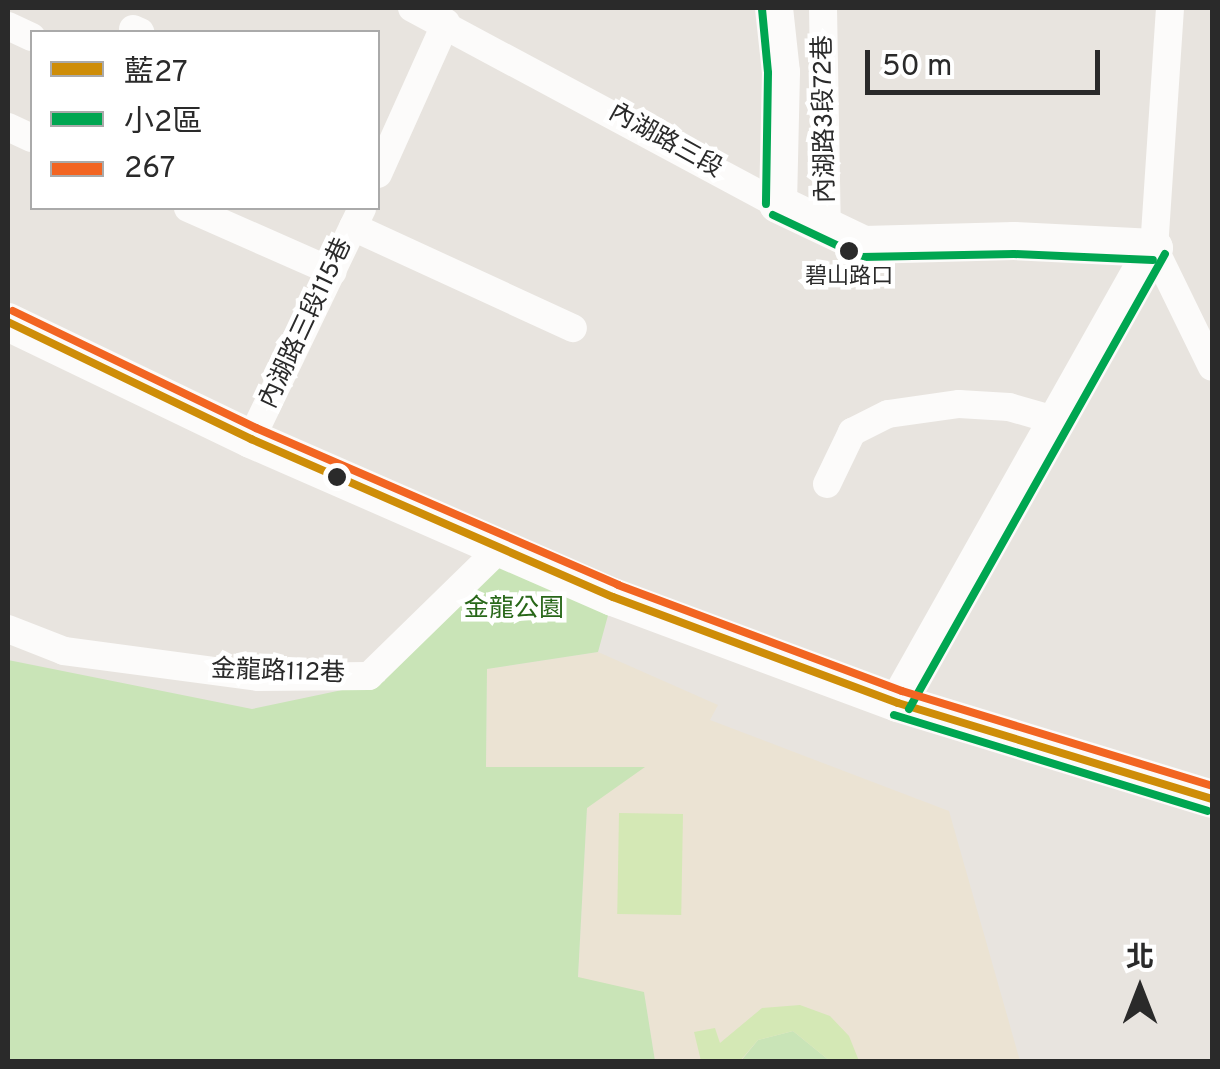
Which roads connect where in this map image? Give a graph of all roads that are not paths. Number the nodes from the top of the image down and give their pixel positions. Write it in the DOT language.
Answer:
graph roads {
  1 [pos="412,8"];
  2 [pos="774,8"];
  3 [pos="822,8"];
  4 [pos="1170,8"];
  5 [pos="446,23"];
  6 [pos="383,145"];
  7 [pos="778,204"];
  8 [pos="193,210"];
  9 [pos="358,217"];
  10 [pos="827,231"];
  11 [pos="1154,248"];
  12 [pos="333,272"];
  13 [pos="8,322"];
  14 [pos="573,328"];
  15 [pos="1212,367"];
  16 [pos="1054,420"];
  17 [pos="251,439"];
  18 [pos="827,484"];
  19 [pos="501,547"];
  20 [pos="8,628"];
  21 [pos="898,703"];
  22 [pos="1212,799"];
  1 -- 5 [label="street, 內湖路三段"];
  2 -- 7 [label="street"];
  3 -- 10 [label="street, 內湖路3段72巷"];
  4 -- 11 [label="street"];
  5 -- 6 [label="street"];
  5 -- 7 [label="street, 內湖路三段"];
  7 -- 10 [label="street, 內湖路三段"];
  8 -- 12 [label="street"];
  9 -- 12 [label="street, 內湖路三段115巷"];
  9 -- 14 [label="street"];
  10 -- 11 [label="street, 內湖路三段"];
  11 -- 15 [label="street"];
  11 -- 16 [label="street"];
  12 -- 17 [label="street, 內湖路三段115巷"];
  13 -- 17 [label="street"];
  16 -- 18 [label="street"];
  16 -- 21 [label="street"];
  17 -- 19 [label="street"];
  19 -- 20 [label="street, 金龍路112巷"];
  19 -- 21 [label="street"];
  21 -- 22 [label="street"];
}
